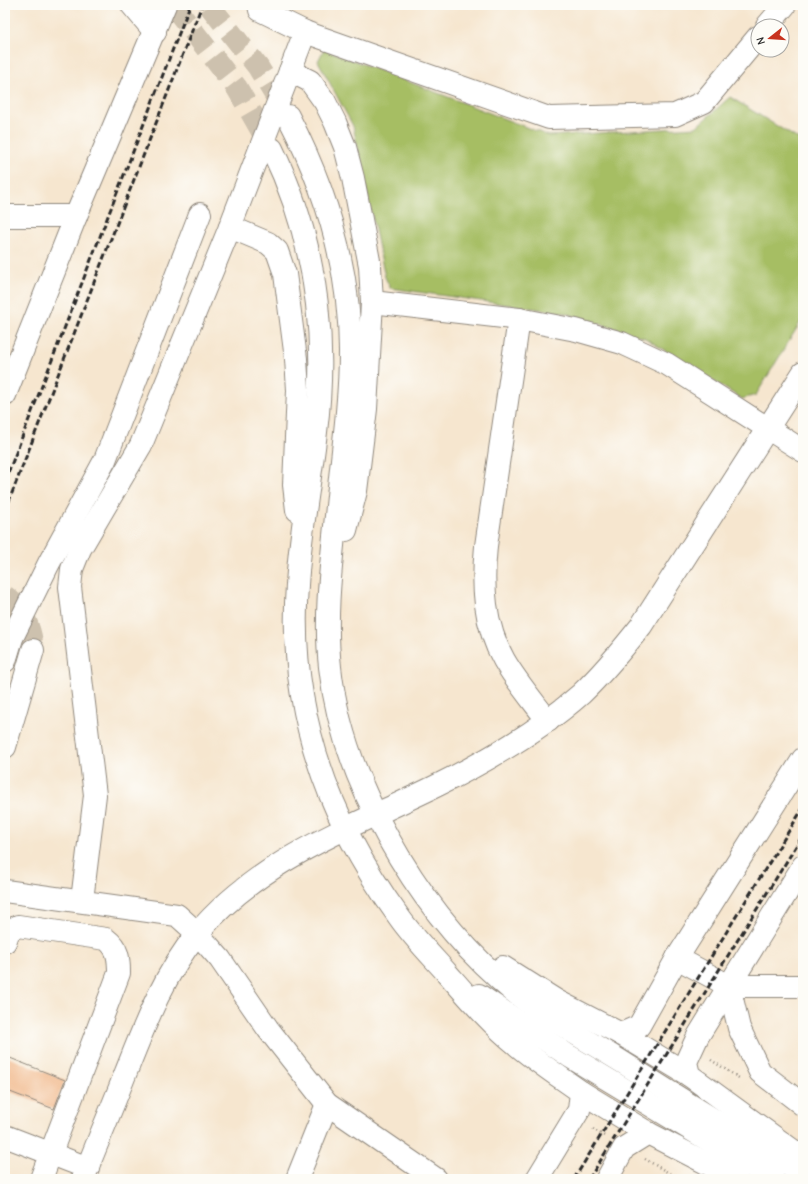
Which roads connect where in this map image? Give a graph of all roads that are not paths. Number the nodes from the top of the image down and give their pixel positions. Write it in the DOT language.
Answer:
graph roads {
  1 [pos="132,5"];
  2 [pos="165,5"];
  3 [pos="258,5"];
  4 [pos="785,5"];
  5 [pos="774,18"];
  6 [pos="155,32"];
  7 [pos="305,32"];
  8 [pos="750,47"];
  9 [pos="290,71"];
  10 [pos="288,116"];
  11 [pos="272,149"];
  12 [pos="200,214"];
  13 [pos="5,216"];
  14 [pos="76,216"];
  15 [pos="230,227"];
  16 [pos="372,302"];
  17 [pos="519,319"];
  18 [pos="803,373"];
  19 [pos="5,395"];
  20 [pos="768,429"];
  21 [pos="803,451"];
  22 [pos="300,545"];
  23 [pos="330,579"];
  24 [pos="34,650"];
  25 [pos="5,661"];
  26 [pos="548,720"];
  27 [pos="5,747"];
  28 [pos="803,759"];
  29 [pos="376,814"];
  30 [pos="344,828"];
  31 [pos="803,866"];
  32 [pos="5,891"];
  33 [pos="82,900"];
  34 [pos="448,926"];
  35 [pos="9,930"];
  36 [pos="197,933"];
  37 [pos="678,958"];
  38 [pos="444,970"];
  39 [pos="728,986"];
  40 [pos="803,986"];
  41 [pos="621,1034"];
  42 [pos="689,1075"];
  43 [pos="581,1092"];
  44 [pos="327,1104"];
  45 [pos="803,1105"];
  46 [pos="648,1133"];
  47 [pos="5,1136"];
  48 [pos="50,1154"];
  49 [pos="803,1158"];
  50 [pos="86,1174"];
  51 [pos="803,1174"];
  52 [pos="41,1179"];
  53 [pos="297,1179"];
  54 [pos="436,1179"];
  55 [pos="537,1179"];
  56 [pos="607,1179"];
  57 [pos="737,1179"];
  58 [pos="773,1179"];
  1 -- 6 [label="street"];
  2 -- 6 [label="street"];
  3 -- 7 [label="street"];
  4 -- 5 [label="street"];
  6 -- 14 [label="street"];
  7 -- 8 [label="street"];
  7 -- 9 [label="street"];
  9 -- 15 [label="street"];
  9 -- 16 [label="street"];
  10 -- 23 [label="street"];
  11 -- 22 [label="street"];
  12 -- 25 [label="street"];
  13 -- 14 [label="street"];
  14 -- 19 [label="street"];
  15 -- 22 [label="street"];
  15 -- 33 [label="street"];
  16 -- 17 [label="street"];
  16 -- 23 [label="street"];
  17 -- 20 [label="street"];
  17 -- 26 [label="street"];
  18 -- 20 [label="street"];
  20 -- 21 [label="street"];
  20 -- 26 [label="street"];
  22 -- 30 [label="street"];
  23 -- 29 [label="street"];
  24 -- 27 [label="street"];
  26 -- 29 [label="street"];
  28 -- 37 [label="street"];
  29 -- 30 [label="street"];
  29 -- 34 [label="street"];
  30 -- 36 [label="street"];
  30 -- 38 [label="street"];
  31 -- 39 [label="street"];
  32 -- 33 [label="street"];
  33 -- 36 [label="street"];
  34 -- 41 [label="street"];
  34 -- 51 [label="street"];
  35 -- 48 [label="street"];
  36 -- 44 [label="street"];
  36 -- 50 [label="street"];
  37 -- 39 [label="street"];
  37 -- 41 [label="street"];
  38 -- 43 [label="street"];
  38 -- 58 [label="street"];
  39 -- 40 [label="street"];
  39 -- 42 [label="street"];
  39 -- 45 [label="street"];
  41 -- 42 [label="street"];
  42 -- 49 [label="street"];
  43 -- 46 [label="street"];
  43 -- 55 [label="street"];
  44 -- 53 [label="street"];
  44 -- 54 [label="street"];
  46 -- 56 [label="street"];
  46 -- 57 [label="street"];
  47 -- 48 [label="street"];
  48 -- 50 [label="street"];
  48 -- 52 [label="street"];
}
